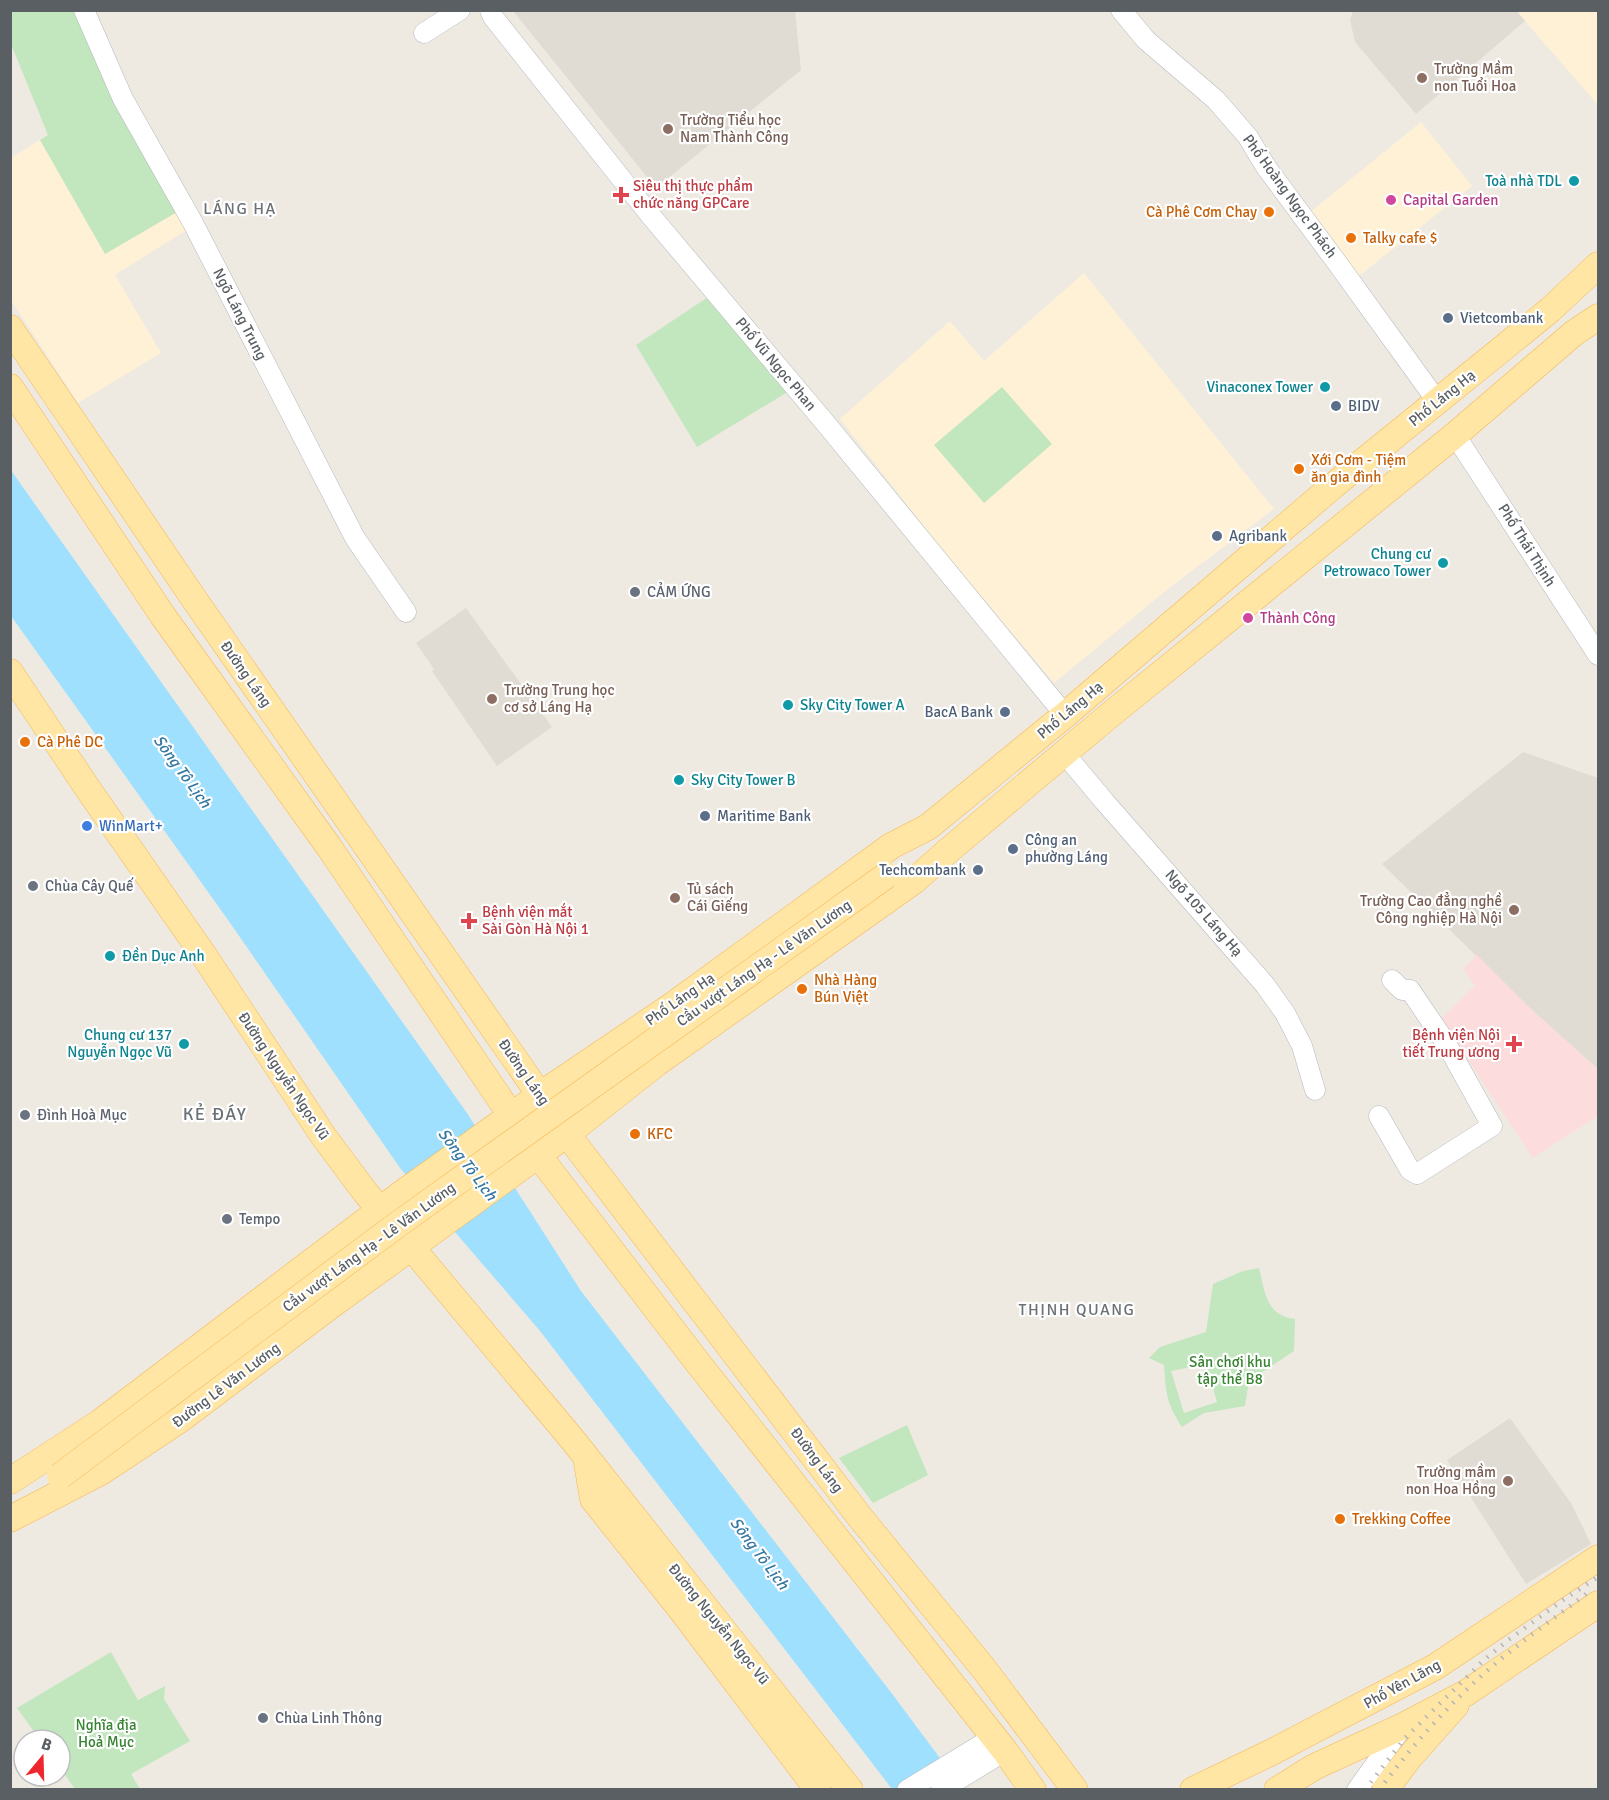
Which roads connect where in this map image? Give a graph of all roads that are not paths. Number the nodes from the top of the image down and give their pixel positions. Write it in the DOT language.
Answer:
graph roads {
  1 [pos="84,10"];
  2 [pos="460,10"];
  3 [pos="490,10"];
  4 [pos="1121,10"];
  5 [pos="424,33"];
  6 [pos="1599,265"];
  7 [pos="1599,290"];
  8 [pos="1599,298"];
  9 [pos="1550,310"];
  10 [pos="1599,317"];
  11 [pos="10,328"];
  12 [pos="1574,333"];
  13 [pos="10,387"];
  14 [pos="1437,401"];
  15 [pos="1455,435"];
  16 [pos="87,440"];
  17 [pos="58,461"];
  18 [pos="1223,580"];
  19 [pos="1244,606"];
  20 [pos="406,612"];
  21 [pos="1599,655"];
  22 [pos="10,672"];
  23 [pos="1065,715"];
  24 [pos="1064,753"];
  25 [pos="928,827"];
  26 [pos="948,850"];
  27 [pos="887,875"];
  28 [pos="1392,980"];
  29 [pos="635,1030"];
  30 [pos="657,1064"];
  31 [pos="1315,1090"];
  32 [pos="540,1095"];
  33 [pos="511,1116"];
  34 [pos="1379,1116"];
  35 [pos="567,1134"];
  36 [pos="538,1155"];
  37 [pos="381,1209"];
  38 [pos="420,1240"];
  39 [pos="300,1270"];
  40 [pos="328,1307"];
  41 [pos="586,1460"];
  42 [pos="60,1476"];
  43 [pos="10,1481"];
  44 [pos="10,1487"];
  45 [pos="13,1517"];
  46 [pos="1594,1570"];
  47 [pos="904,1572"];
  48 [pos="879,1591"];
  49 [pos="1599,1604"];
  50 [pos="1466,1693"];
  51 [pos="1403,1726"];
  52 [pos="992,1749"];
  53 [pos="818,1790"];
  54 [pos="850,1790"];
  55 [pos="907,1790"];
  56 [pos="941,1790"];
  57 [pos="1033,1790"];
  58 [pos="1075,1790"];
  59 [pos="1193,1790"];
  60 [pos="1277,1790"];
  61 [pos="1357,1790"];
  62 [pos="1385,1790"];
  1 -- 20 [label="street, Ngõ Láng Trung"];
  2 -- 5 [label="street"];
  3 -- 23 [label="street, Phố Vũ Ngọc Phan"];
  4 -- 14 [label="street, Phố Hoàng Ngọc Phách"];
  6 -- 9 [label="main road, Phố Láng Hạ"];
  7 -- 9 [label="main road"];
  8 -- 12 [label="main road"];
  9 -- 14 [label="main road, Phố Láng Hạ"];
  10 -- 12 [label="main road, Phố Láng Hạ"];
  11 -- 16 [label="main road, Đường Láng"];
  12 -- 15 [label="main road, Phố Láng Hạ"];
  13 -- 17 [label="main road"];
  14 -- 18 [label="main road, Phố Láng Hạ"];
  15 -- 19 [label="main road, Phố Láng Hạ"];
  15 -- 21 [label="street, Phố Thái Thịnh"];
  16 -- 17 [label="main road"];
  16 -- 32 [label="main road, Đường Láng"];
  17 -- 33 [label="main road"];
  18 -- 19 [label="main road"];
  18 -- 23 [label="main road, Phố Láng Hạ"];
  19 -- 24 [label="main road, Phố Láng Hạ"];
  22 -- 37 [label="main road, Đường Nguyễn Ngọc Vũ"];
  23 -- 25 [label="main road, Phố Láng Hạ"];
  24 -- 26 [label="main road, Phố Láng Hạ"];
  24 -- 31 [label="street, Ngõ 105 Láng Hạ"];
  25 -- 27 [label="main road, Cầu vượt Láng Hạ - Lê Văn Lương"];
  25 -- 29 [label="main road, Phố Láng Hạ"];
  26 -- 27 [label="main road, Cầu vượt Láng Hạ - Lê Văn Lương"];
  26 -- 30 [label="main road, Phố Láng Hạ"];
  27 -- 42 [label="main road, Cầu vượt Láng Hạ - Lê Văn Lương, bridge"];
  28 -- 34 [label="street"];
  29 -- 30 [label="main road"];
  29 -- 32 [label="main road, Phố Láng Hạ"];
  30 -- 35 [label="main road, Phố Láng Hạ"];
  32 -- 33 [label="main road, Phố Láng Hạ"];
  32 -- 35 [label="main road, Đường Láng"];
  33 -- 36 [label="main road"];
  33 -- 37 [label="main road"];
  35 -- 36 [label="main road, Phố Láng Hạ"];
  35 -- 47 [label="main road, Đường Láng"];
  36 -- 38 [label="main road, Đường Lê Văn Lương"];
  36 -- 48 [label="main road"];
  37 -- 38 [label="main road, Đường Nguyễn Ngọc Vũ"];
  37 -- 39 [label="main road"];
  38 -- 40 [label="main road, Đường Lê Văn Lương"];
  38 -- 41 [label="main road, Đường Nguyễn Ngọc Vũ"];
  39 -- 40 [label="main road"];
  39 -- 43 [label="main road"];
  40 -- 45 [label="main road, Đường Lê Văn Lương"];
  41 -- 53 [label="main road, Đường Nguyễn Ngọc Vũ"];
  41 -- 54 [label="main road, Đường Nguyễn Ngọc Vũ"];
  42 -- 44 [label="main road, Cầu vượt Láng Hạ - Lê Văn Lương"];
  42 -- 45 [label="main road, Cầu vượt Láng Hạ - Lê Văn Lương"];
  46 -- 59 [label="main road, Phố Yên Lãng"];
  47 -- 48 [label="main road"];
  47 -- 58 [label="main road, Đường Láng"];
  48 -- 52 [label="main road"];
  49 -- 50 [label="main road"];
  50 -- 51 [label="main road"];
  50 -- 62 [label="main road"];
  51 -- 60 [label="main road"];
  51 -- 61 [label="street"];
  52 -- 55 [label="street"];
  52 -- 56 [label="street"];
  52 -- 57 [label="main road"];
}
